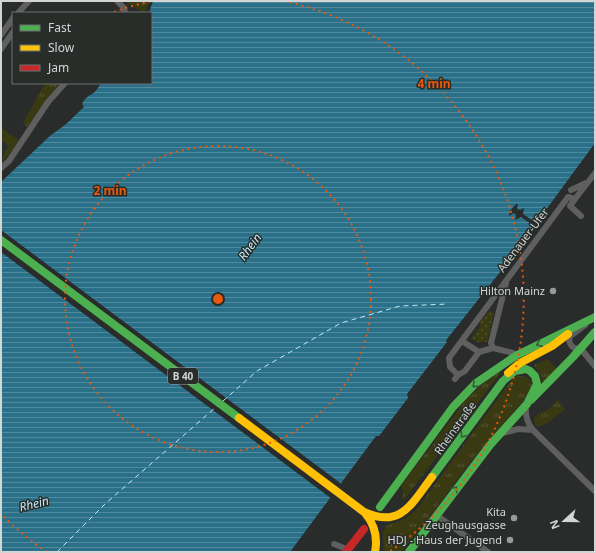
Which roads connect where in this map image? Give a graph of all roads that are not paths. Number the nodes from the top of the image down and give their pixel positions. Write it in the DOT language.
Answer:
graph roads {
  1 [pos="29,1"];
  2 [pos="117,1"];
  3 [pos="19,12"];
  4 [pos="125,12"];
  5 [pos="12,19"];
  6 [pos="12,33"];
  7 [pos="1,35"];
  8 [pos="1,49"];
  9 [pos="64,84"];
  10 [pos="1,168"];
  11 [pos="595,173"];
  12 [pos="587,183"];
  13 [pos="571,190"];
  14 [pos="576,199"];
  15 [pos="581,216"];
  16 [pos="1,240"];
  17 [pos="507,280"];
  18 [pos="594,318"];
  19 [pos="573,329"];
  20 [pos="595,332"];
  21 [pos="462,341"];
  22 [pos="492,346"];
  23 [pos="581,349"];
  24 [pos="479,352"];
  25 [pos="513,353"];
  26 [pos="595,366"];
  27 [pos="503,381"];
  28 [pos="525,406"];
  29 [pos="533,430"];
  30 [pos="500,434"];
  31 [pos="595,491"];
  32 [pos="380,507"];
  33 [pos="364,512"];
  34 [pos="436,515"];
  35 [pos="364,529"];
  36 [pos="334,544"];
  37 [pos="345,550"];
  38 [pos="375,552"];
  39 [pos="409,552"];
  40 [pos="488,552"];
  1 -- 3 [label="street"];
  2 -- 4 [label="street"];
  5 -- 7 [label="street"];
  6 -- 8 [label="street"];
  9 -- 10 [label="street"];
  11 -- 12 [label="street, Adenauer-Ufer"];
  12 -- 13 [label="street, Adenauer-Ufer"];
  12 -- 14 [label="street, Adenauer-Ufer"];
  14 -- 15 [label="street"];
  14 -- 17 [label="street, Adenauer-Ufer"];
  16 -- 33 [label="main road, B 40"];
  17 -- 21 [label="street, Adenauer-Ufer"];
  17 -- 22 [label="street"];
  18 -- 19 [label="main road, Rheinstraße"];
  18 -- 23 [label="street, Rheinstraße"];
  19 -- 27 [label="main road"];
  19 -- 32 [label="main road, Rheinstraße, one-way"];
  20 -- 23 [label="main road, Rheinstraße"];
  21 -- 24 [label="street"];
  21 -- 24 [label="street, Adenauer-Ufer"];
  22 -- 24 [label="street"];
  22 -- 25 [label="street"];
  23 -- 26 [label="street"];
  23 -- 28 [label="main road, Rheinstraße"];
  27 -- 28 [label="main road, Rheinstraße / B 40"];
  27 -- 33 [label="main road, Rheinstraße / B 40, one-way"];
  28 -- 29 [label="street"];
  28 -- 30 [label="main road, Rheinstraße / B 40"];
  29 -- 30 [label="street"];
  29 -- 31 [label="street"];
  34 -- 30 [label="main road, Rheinstraße / B 40, one-way"];
  33 -- 38 [label="main road, B 40"];
  34 -- 39 [label="main road, B 40"];
  34 -- 40 [label="street"];
  35 -- 37 [label="main road"];
  36 -- 37 [label="street"];
}
